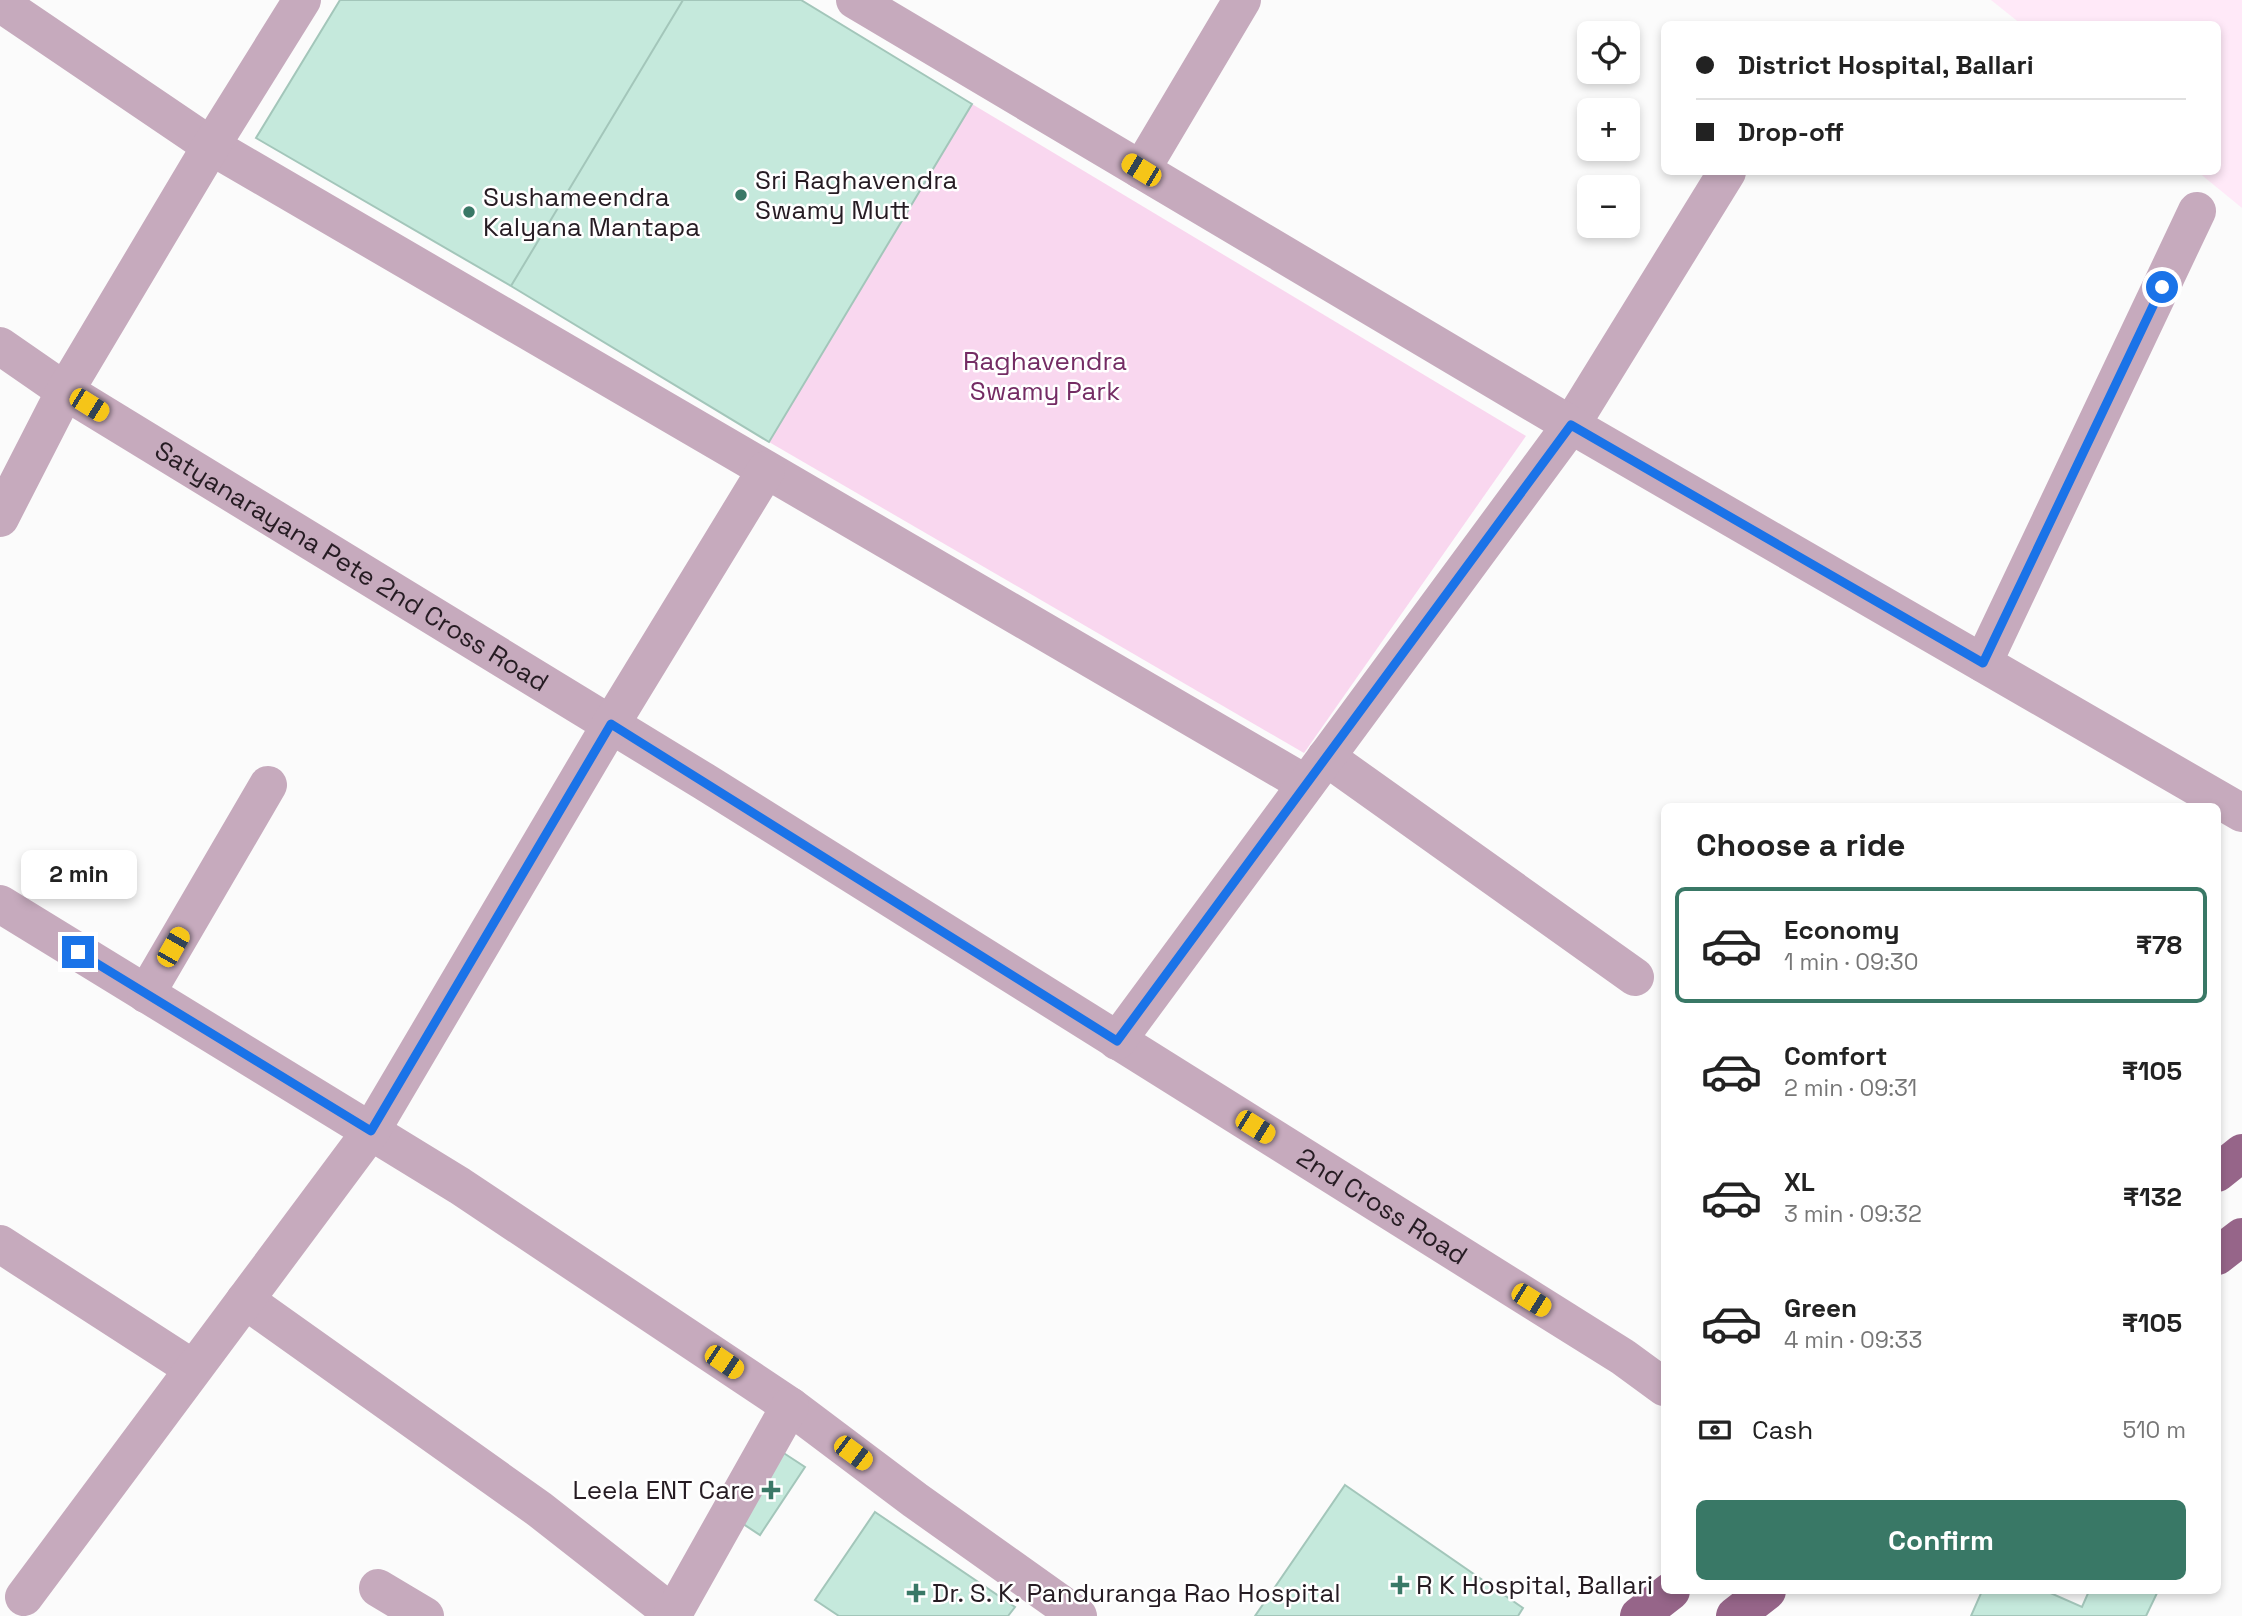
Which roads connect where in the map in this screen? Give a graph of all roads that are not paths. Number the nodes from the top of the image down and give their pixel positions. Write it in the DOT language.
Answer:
graph roads {
  1 [pos="302,0"];
  2 [pos="1241,0"];
  3 [pos="860,1"];
  4 [pos="6,4"];
  5 [pos="211,146"];
  6 [pos="1141,170"];
  7 [pos="1725,175"];
  8 [pos="2197,211"];
  9 [pos="0,346"];
  10 [pos="65,391"];
  11 [pos="1571,425"];
  12 [pos="766,470"];
  13 [pos="0,518"];
  14 [pos="1983,663"];
  15 [pos="611,724"];
  16 [pos="1316,771"];
  17 [pos="705,782"];
  18 [pos="268,785"];
  19 [pos="2242,813"];
  20 [pos="0,904"];
  21 [pos="1635,977"];
  22 [pos="146,994"];
  23 [pos="1117,1041"];
  24 [pos="371,1131"];
  25 [pos="2242,1153"];
  26 [pos="2221,1169"];
  27 [pos="2242,1237"];
  28 [pos="0,1244"];
  29 [pos="2221,1252"];
  30 [pos="245,1300"];
  31 [pos="192,1368"];
  32 [pos="1661,1385"];
  33 [pos="790,1406"];
  34 [pos="378,1588"];
  35 [pos="1667,1594"];
  36 [pos="1763,1594"];
  37 [pos="24,1597"];
  38 [pos="673,1615"];
  39 [pos="425,1616"];
  40 [pos="1078,1616"];
  41 [pos="1639,1616"];
  42 [pos="1735,1616"];
  1 -- 5 [label="street"];
  2 -- 6 [label="street"];
  3 -- 6 [label="street"];
  4 -- 5 [label="street"];
  5 -- 10 [label="street"];
  5 -- 12 [label="street"];
  6 -- 11 [label="street"];
  7 -- 11 [label="street"];
  8 -- 14 [label="street"];
  9 -- 10 [label="street, Satyanarayana Pete 2nd Cross Road"];
  10 -- 13 [label="street"];
  10 -- 15 [label="street, Satyanarayana Pete 2nd Cross Road"];
  11 -- 14 [label="street"];
  11 -- 16 [label="street"];
  12 -- 15 [label="street"];
  12 -- 16 [label="street"];
  14 -- 19 [label="street"];
  15 -- 17 [label="street, Satyanarayana Pete 2nd Cross Road"];
  15 -- 24 [label="street"];
  16 -- 21 [label="street"];
  16 -- 23 [label="street"];
  17 -- 23 [label="street, 2nd Cross Road"];
  18 -- 22 [label="street"];
  20 -- 22 [label="street"];
  22 -- 24 [label="street"];
  23 -- 32 [label="street, 2nd Cross Road"];
  24 -- 30 [label="street"];
  24 -- 33 [label="street"];
  25 -- 26 [label="main road"];
  27 -- 29 [label="main road"];
  28 -- 31 [label="street"];
  30 -- 31 [label="street"];
  30 -- 38 [label="street"];
  31 -- 37 [label="street"];
  33 -- 38 [label="street"];
  33 -- 40 [label="street"];
  34 -- 39 [label="street"];
  35 -- 41 [label="main road"];
  36 -- 42 [label="main road"];
}
